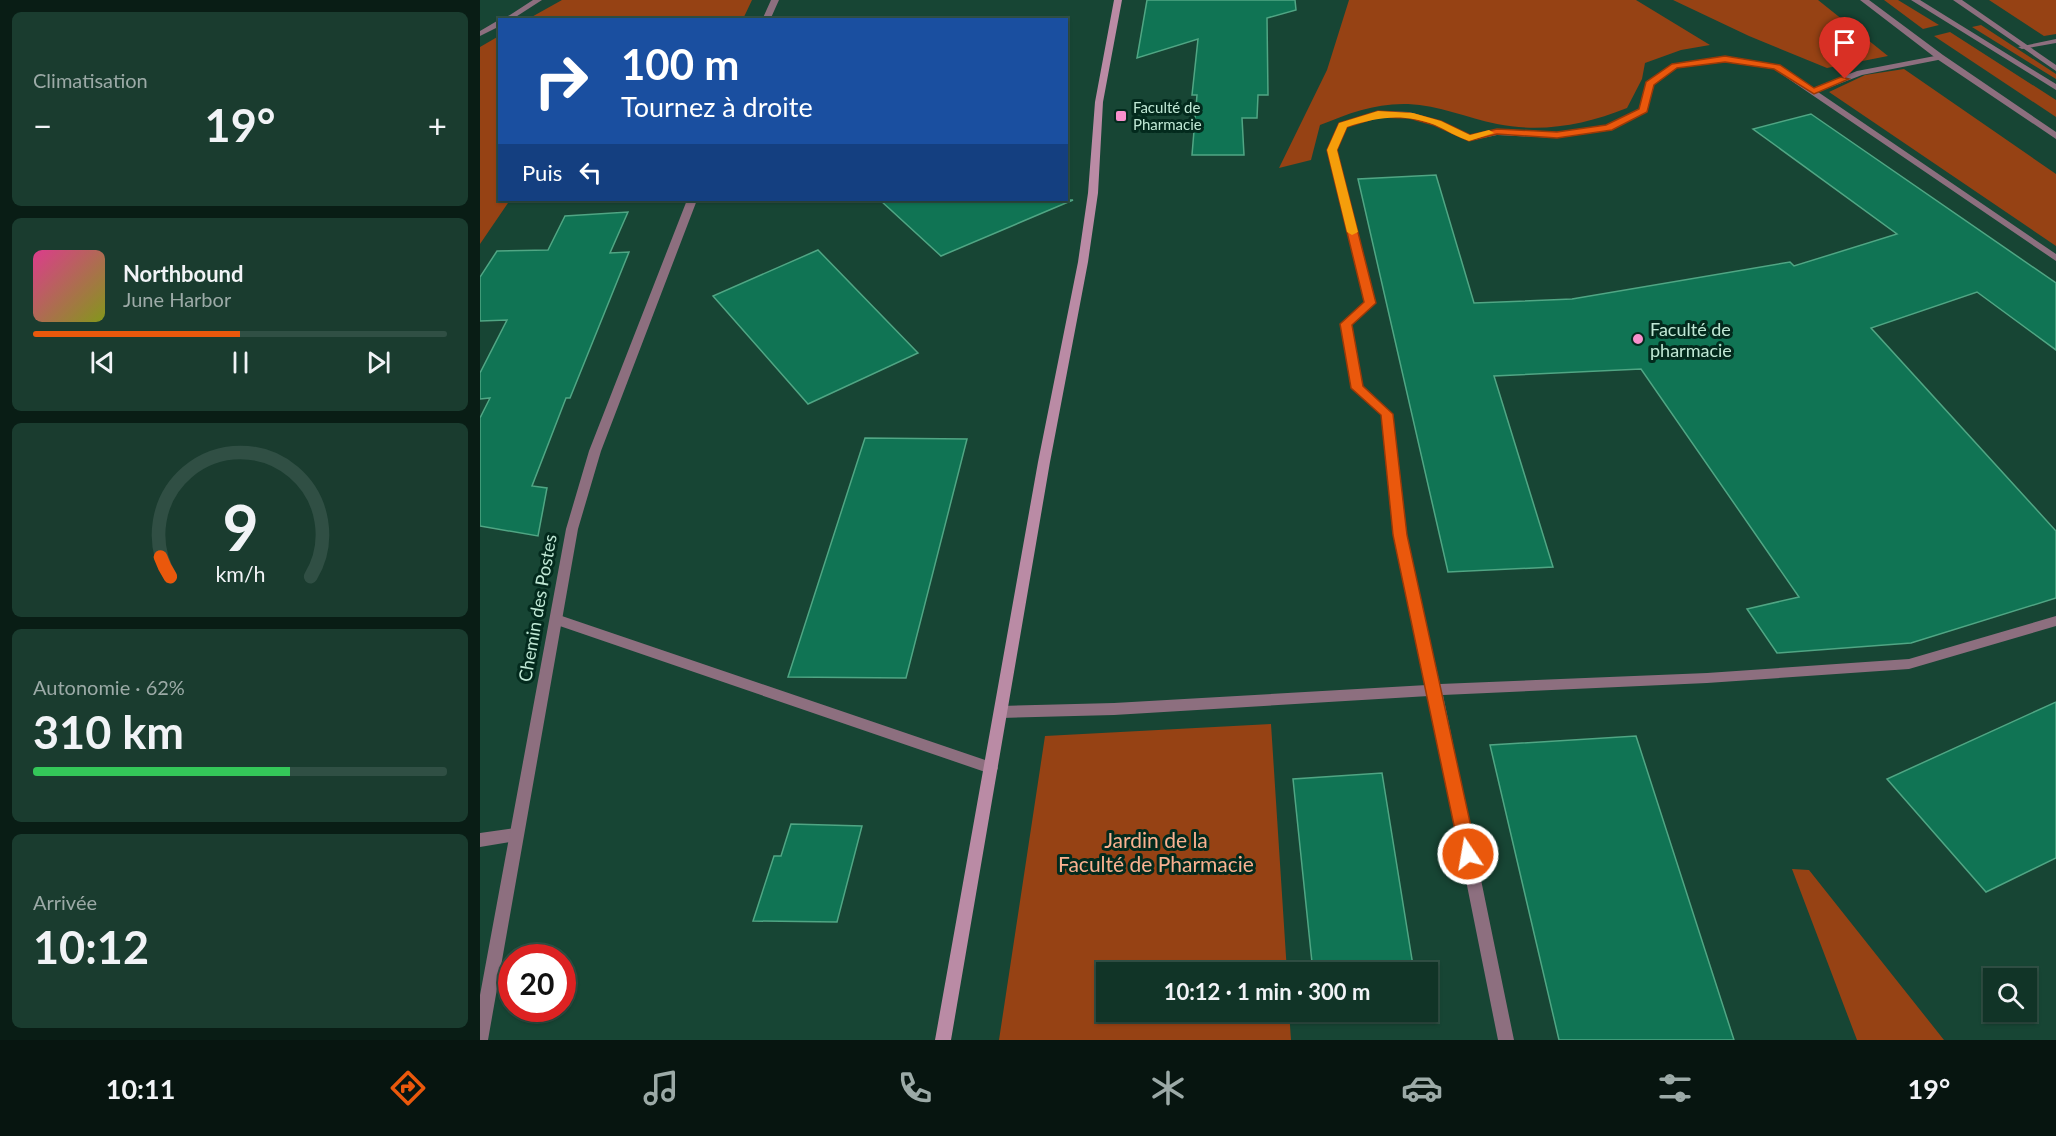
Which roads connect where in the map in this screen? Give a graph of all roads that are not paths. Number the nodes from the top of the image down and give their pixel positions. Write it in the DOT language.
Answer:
graph roads {
  1 [pos="538,0"];
  2 [pos="775,0"];
  3 [pos="1118,0"];
  4 [pos="1864,0"];
  5 [pos="1915,0"];
  6 [pos="1957,0"];
  7 [pos="509,18"];
  8 [pos="767,18"];
  9 [pos="498,24"];
  10 [pos="480,34"];
  11 [pos="2056,41"];
  12 [pos="2024,49"];
  13 [pos="1940,57"];
  14 [pos="2056,69"];
  15 [pos="2056,88"];
  16 [pos="1814,92"];
  17 [pos="2056,136"];
  18 [pos="692,201"];
  19 [pos="2056,258"];
  20 [pos="556,619"];
  21 [pos="2056,621"];
  22 [pos="1435,690"];
  23 [pos="1000,712"];
  24 [pos="991,768"];
  25 [pos="516,835"];
  26 [pos="480,840"];
  27 [pos="480,1040"];
  28 [pos="943,1040"];
  29 [pos="1506,1040"];
  1 -- 7 [label="street"];
  2 -- 8 [label="street"];
  3 -- 23 [label="main road"];
  4 -- 13 [label="street"];
  5 -- 15 [label="street"];
  6 -- 12 [label="street"];
  9 -- 10 [label="street"];
  11 -- 12 [label="street"];
  12 -- 14 [label="street"];
  13 -- 16 [label="street"];
  13 -- 17 [label="street"];
  16 -- 19 [label="street"];
  16 -- 22 [label="street"];
  18 -- 20 [label="street, Chemin des Postes"];
  20 -- 24 [label="street"];
  20 -- 25 [label="street, Chemin des Postes"];
  21 -- 22 [label="street"];
  22 -- 23 [label="street"];
  22 -- 29 [label="street"];
  23 -- 24 [label="main road"];
  24 -- 28 [label="main road"];
  25 -- 26 [label="street"];
  25 -- 27 [label="street, Chemin des Postes"];
}
